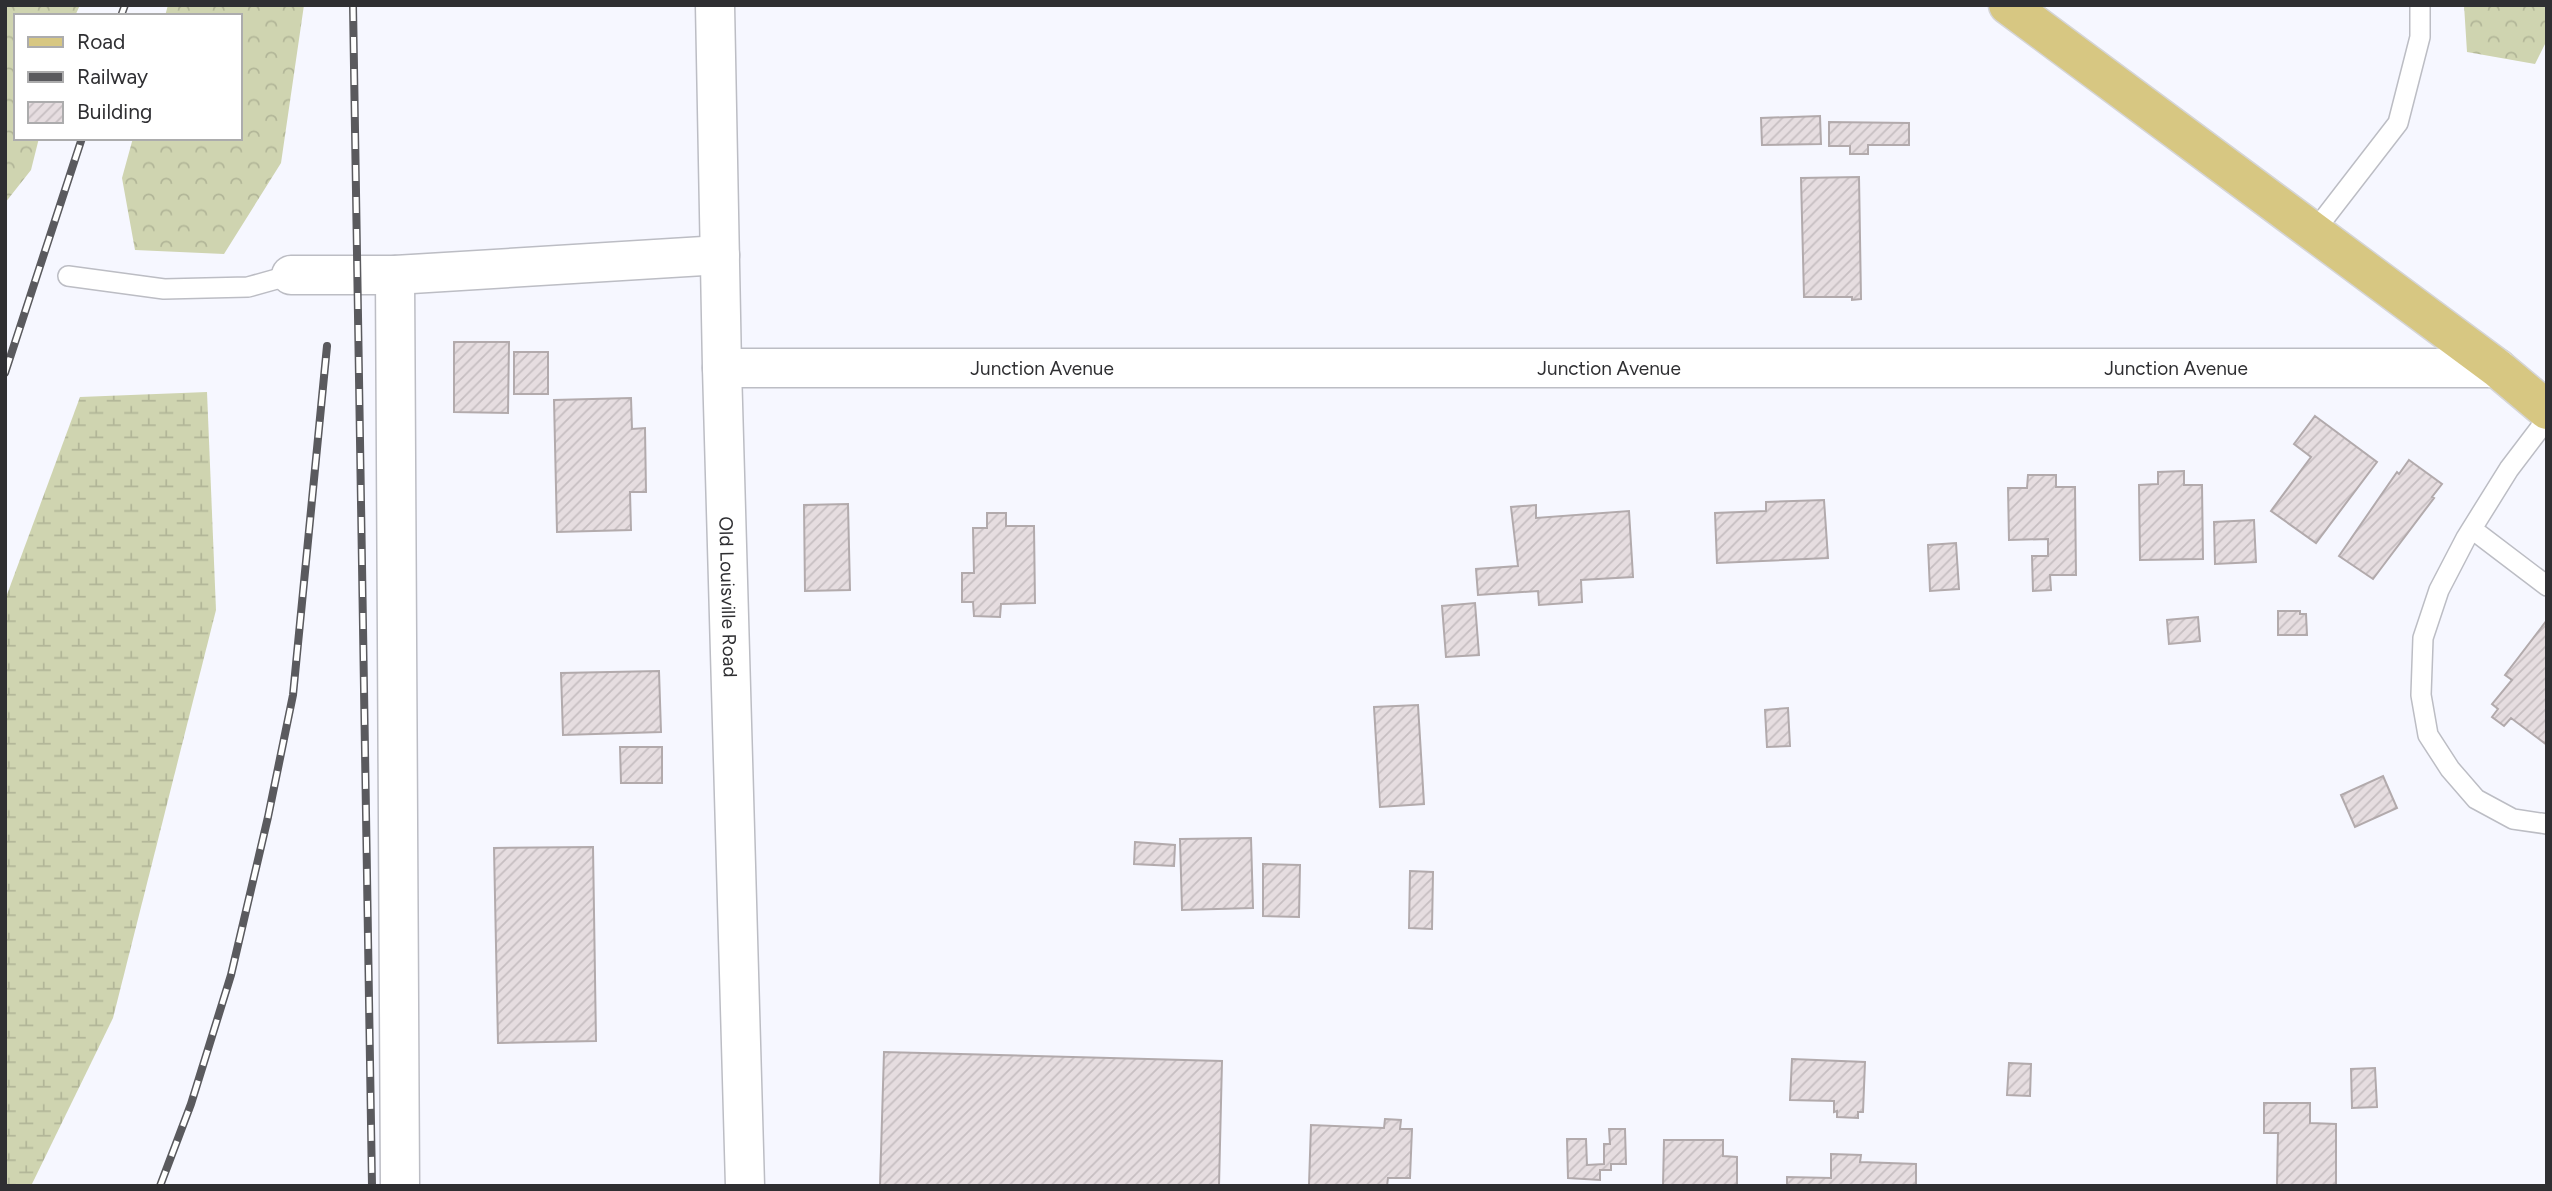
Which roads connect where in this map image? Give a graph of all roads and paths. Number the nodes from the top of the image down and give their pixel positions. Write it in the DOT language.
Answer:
graph roads {
  1 [pos="715,5"];
  2 [pos="2008,5"];
  3 [pos="2420,5"];
  4 [pos="2313,233"];
  5 [pos="720,254"];
  6 [pos="291,275"];
  7 [pos="395,275"];
  8 [pos="68,276"];
  9 [pos="722,368"];
  10 [pos="2497,369"];
  11 [pos="2547,410"];
  12 [pos="2547,419"];
  13 [pos="2472,529"];
  14 [pos="2547,586"];
  15 [pos="2547,824"];
  16 [pos="400,1186"];
  17 [pos="745,1186"];
  1 -- 5 [label="street, Old Louisville Road"];
  2 -- 4 [label="main road"];
  3 -- 4 [label="lane"];
  4 -- 10 [label="main road"];
  5 -- 7 [label="street"];
  5 -- 9 [label="street, Old Louisville Road"];
  6 -- 7 [label="street"];
  6 -- 8 [label="lane"];
  7 -- 16 [label="street"];
  9 -- 10 [label="street, Junction Avenue"];
  9 -- 17 [label="street, Old Louisville Road"];
  10 -- 11 [label="main road"];
  12 -- 13 [label="lane"];
  13 -- 14 [label="lane"];
  13 -- 15 [label="lane"];
}
